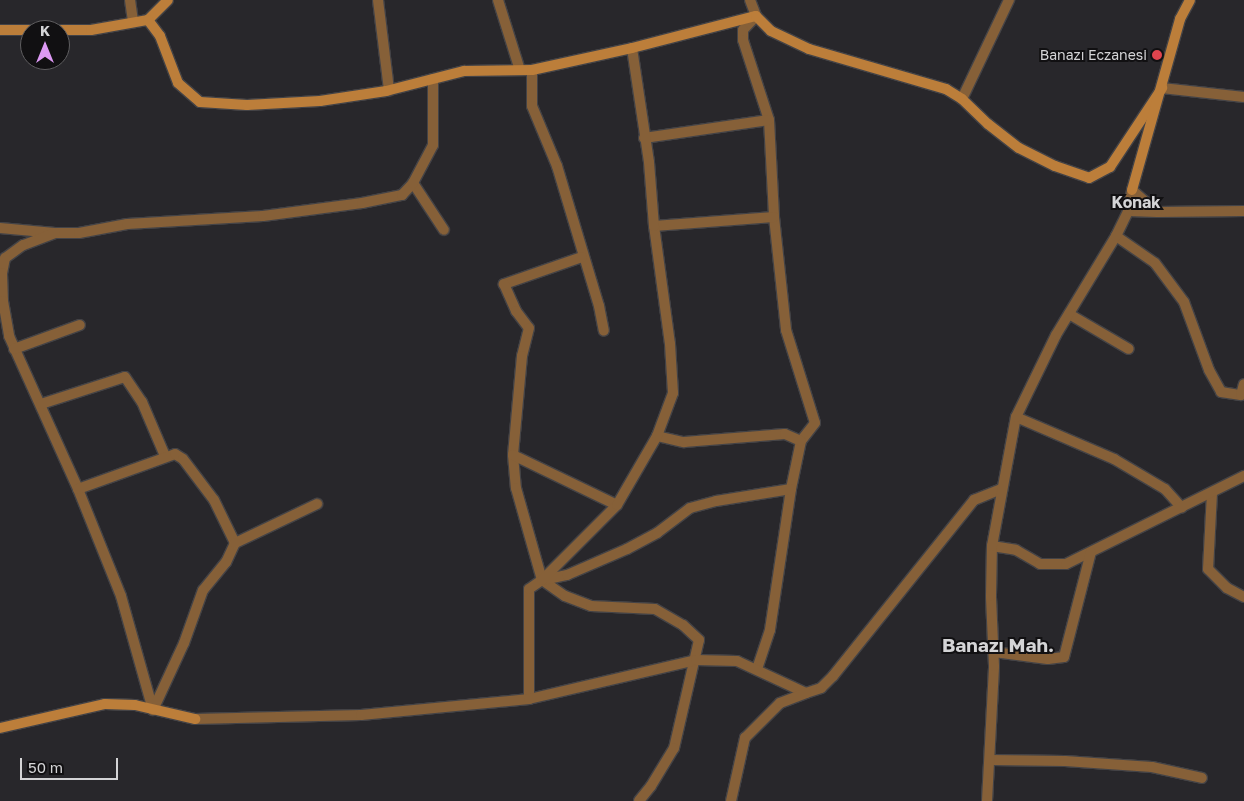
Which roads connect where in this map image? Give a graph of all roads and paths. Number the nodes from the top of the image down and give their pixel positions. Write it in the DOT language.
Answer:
graph roads {
  1 [pos="130,0"];
  2 [pos="168,0"];
  3 [pos="378,0"];
  4 [pos="498,0"];
  5 [pos="750,0"];
  6 [pos="1009,0"];
  7 [pos="1190,0"];
  8 [pos="756,16"];
  9 [pos="148,20"];
  10 [pos="133,22"];
  11 [pos="0,30"];
  12 [pos="632,48"];
  13 [pos="520,70"];
  14 [pos="532,70"];
  15 [pos="433,79"];
  16 [pos="1162,88"];
  17 [pos="389,90"];
  18 [pos="1244,98"];
  19 [pos="962,99"];
  20 [pos="769,120"];
  21 [pos="644,138"];
  22 [pos="413,182"];
  23 [pos="1132,190"];
  24 [pos="1128,211"];
  25 [pos="1244,211"];
  26 [pos="1157,212"];
  27 [pos="774,217"];
  28 [pos="654,226"];
  29 [pos="0,228"];
  30 [pos="444,230"];
  31 [pos="55,233"];
  32 [pos="1116,236"];
  33 [pos="582,256"];
  34 [pos="1069,314"];
  35 [pos="80,325"];
  36 [pos="604,331"];
  37 [pos="1129,348"];
  38 [pos="14,349"];
  39 [pos="1244,384"];
  40 [pos="1243,398"];
  41 [pos="41,404"];
  42 [pos="1016,417"];
  43 [pos="657,436"];
  44 [pos="801,441"];
  45 [pos="513,455"];
  46 [pos="165,456"];
  47 [pos="1244,476"];
  48 [pos="78,489"];
  49 [pos="791,489"];
  50 [pos="1001,489"];
  51 [pos="1212,493"];
  52 [pos="316,504"];
  53 [pos="616,505"];
  54 [pos="1182,508"];
  55 [pos="236,543"];
  56 [pos="992,546"];
  57 [pos="1091,552"];
  58 [pos="542,580"];
  59 [pos="1244,597"];
  60 [pos="994,652"];
  61 [pos="696,660"];
  62 [pos="757,669"];
  63 [pos="806,693"];
  64 [pos="529,699"];
  65 [pos="153,710"];
  66 [pos="195,719"];
  67 [pos="0,728"];
  68 [pos="991,760"];
  69 [pos="1202,778"];
  70 [pos="639,801"];
  71 [pos="731,801"];
  72 [pos="987,801"];
  1 -- 10 [label="street"];
  2 -- 9 [label="main road"];
  3 -- 17 [label="street"];
  4 -- 13 [label="street"];
  5 -- 8 [label="street"];
  6 -- 19 [label="street"];
  7 -- 16 [label="main road"];
  8 -- 12 [label="main road"];
  8 -- 19 [label="main road"];
  8 -- 20 [label="street"];
  9 -- 10 [label="main road"];
  9 -- 17 [label="main road"];
  10 -- 11 [label="main road"];
  12 -- 14 [label="main road"];
  12 -- 21 [label="street"];
  13 -- 14 [label="main road"];
  13 -- 15 [label="main road"];
  14 -- 33 [label="street"];
  15 -- 17 [label="main road"];
  15 -- 22 [label="street"];
  16 -- 18 [label="street"];
  16 -- 19 [label="main road"];
  16 -- 23 [label="main road"];
  20 -- 21 [label="street"];
  20 -- 27 [label="street"];
  21 -- 28 [label="street"];
  22 -- 30 [label="street"];
  22 -- 31 [label="street"];
  23 -- 24 [label="street"];
  23 -- 26 [label="street"];
  24 -- 26 [label="street"];
  24 -- 32 [label="street"];
  25 -- 26 [label="street"];
  27 -- 28 [label="street"];
  27 -- 44 [label="street"];
  28 -- 43 [label="street"];
  29 -- 31 [label="street"];
  31 -- 38 [label="street"];
  32 -- 34 [label="street"];
  32 -- 40 [label="street"];
  33 -- 36 [label="street"];
  33 -- 45 [label="street"];
  34 -- 37 [label="street"];
  34 -- 42 [label="street"];
  35 -- 38 [label="street"];
  38 -- 41 [label="street"];
  39 -- 40 [label="street"];
  41 -- 46 [label="street"];
  41 -- 48 [label="street"];
  42 -- 50 [label="street"];
  42 -- 54 [label="street"];
  43 -- 44 [label="street"];
  43 -- 53 [label="street"];
  44 -- 49 [label="street"];
  45 -- 53 [label="street"];
  45 -- 58 [label="street"];
  46 -- 48 [label="street"];
  46 -- 55 [label="street"];
  47 -- 51 [label="street"];
  48 -- 65 [label="street"];
  49 -- 58 [label="street"];
  49 -- 62 [label="street"];
  50 -- 56 [label="street"];
  50 -- 63 [label="street"];
  51 -- 54 [label="street"];
  51 -- 59 [label="street"];
  52 -- 55 [label="street"];
  53 -- 58 [label="street"];
  54 -- 57 [label="street"];
  55 -- 65 [label="street"];
  56 -- 57 [label="street"];
  56 -- 60 [label="street"];
  57 -- 60 [label="street"];
  58 -- 61 [label="street"];
  58 -- 64 [label="street"];
  60 -- 68 [label="street"];
  61 -- 62 [label="street"];
  61 -- 64 [label="street"];
  61 -- 70 [label="street"];
  62 -- 63 [label="street"];
  63 -- 71 [label="street"];
  64 -- 66 [label="street"];
  65 -- 66 [label="main road"];
  65 -- 67 [label="main road"];
  68 -- 69 [label="street"];
  68 -- 72 [label="street"];
}
